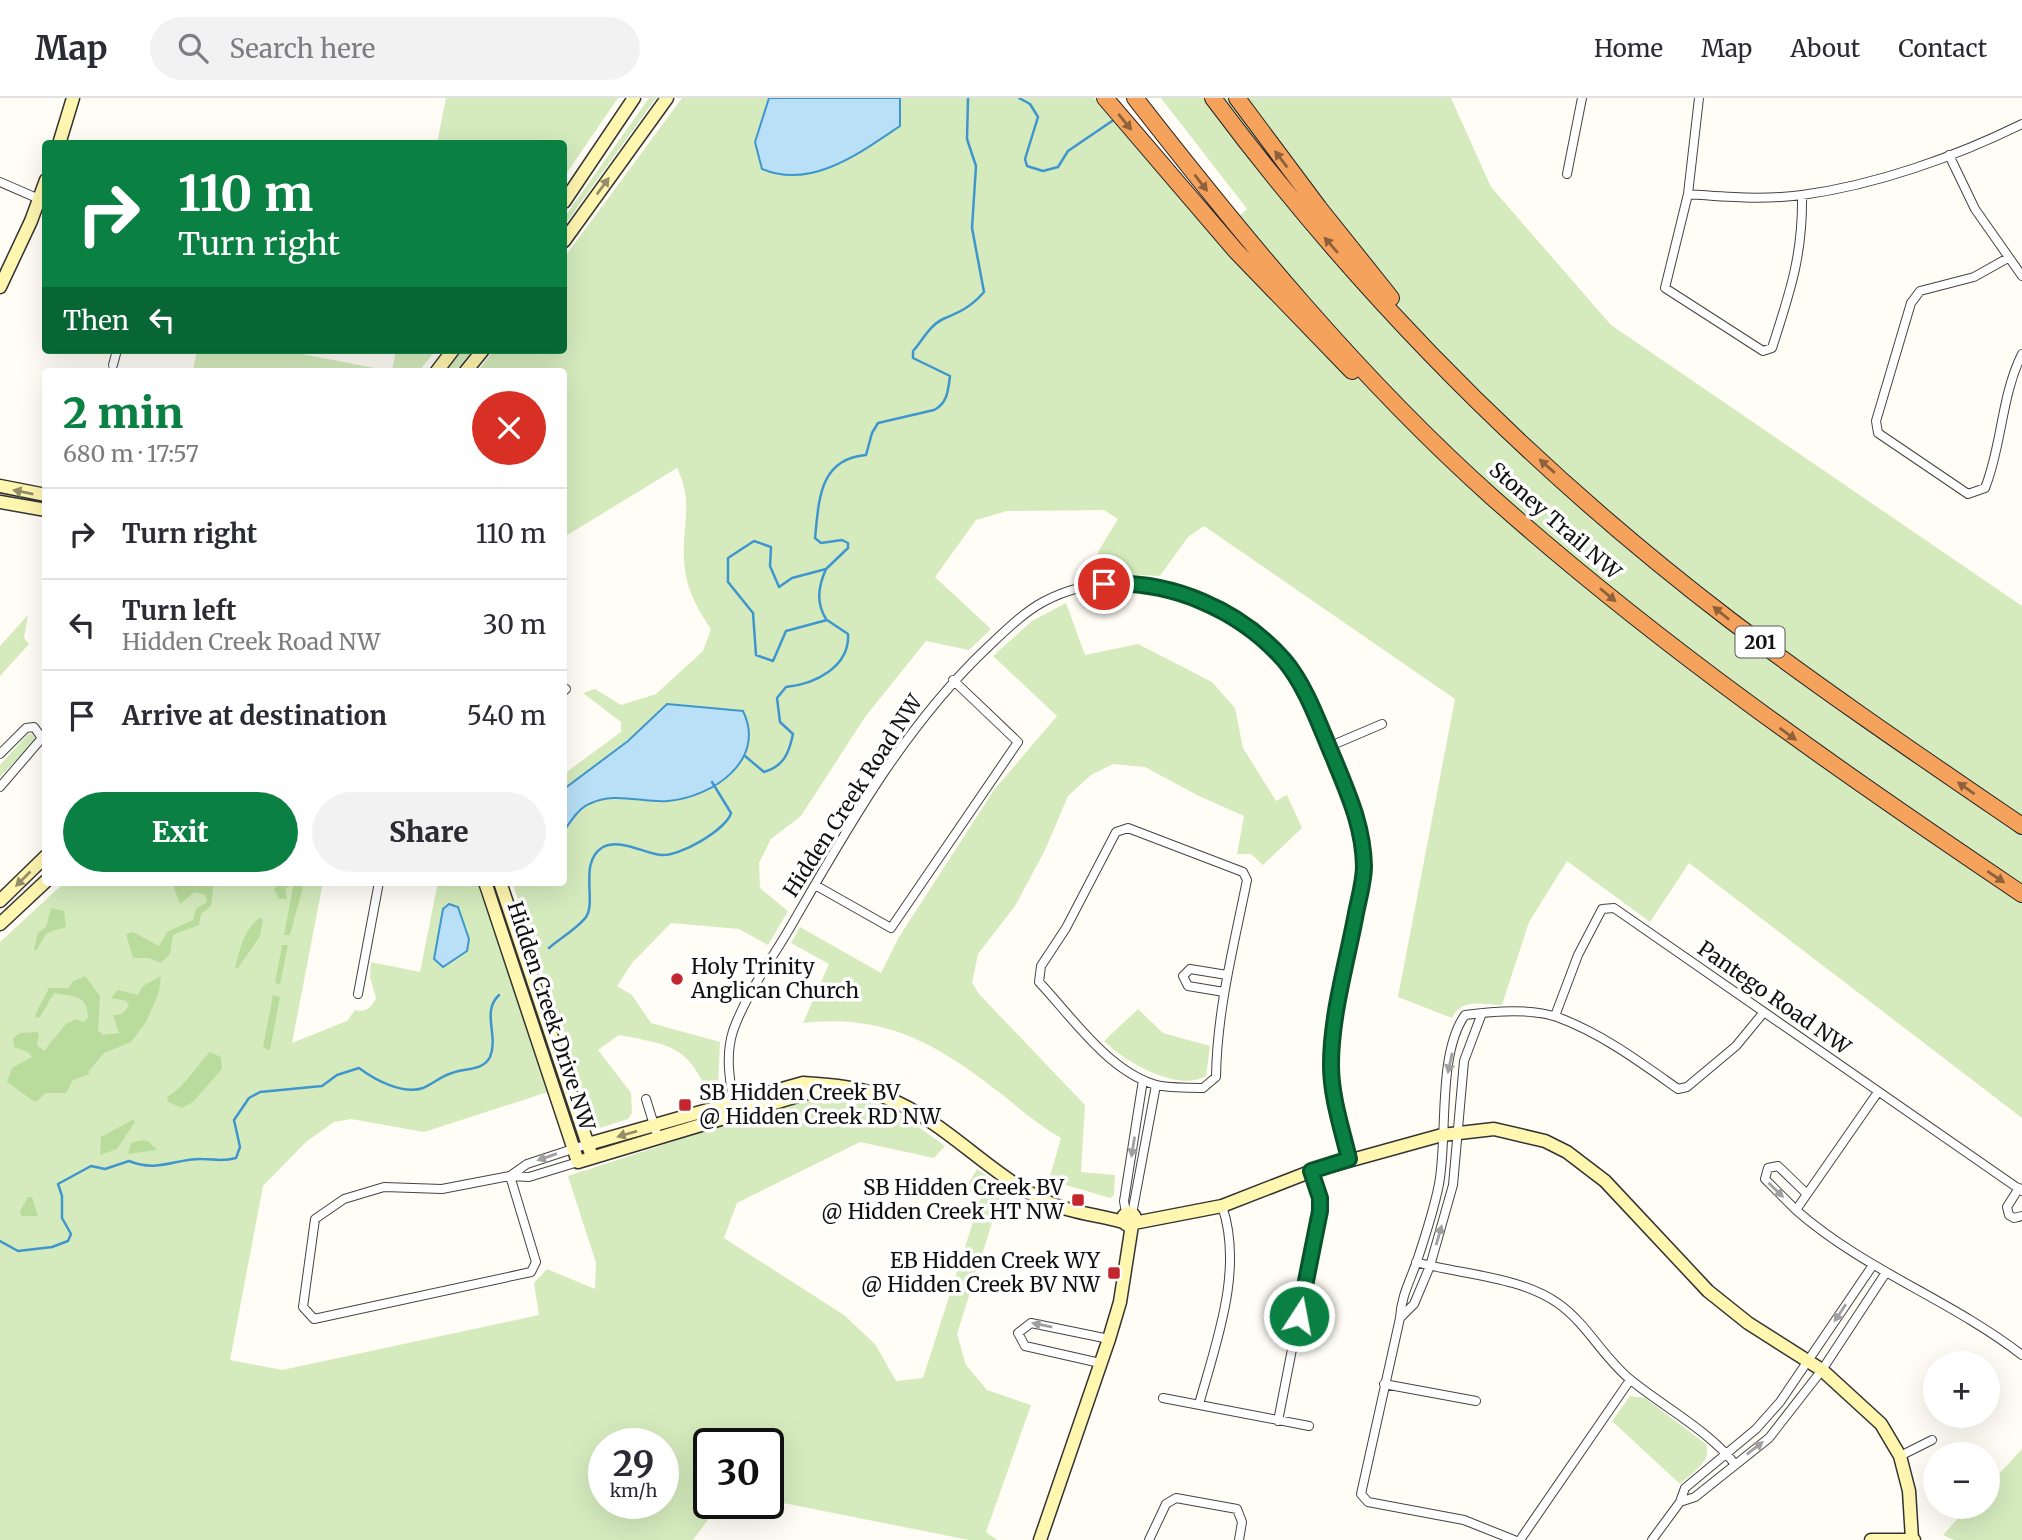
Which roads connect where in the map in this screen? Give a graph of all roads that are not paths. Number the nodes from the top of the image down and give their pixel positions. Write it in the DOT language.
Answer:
graph roads {
  1 [pos="73,98"];
  2 [pos="634,98"];
  3 [pos="667,98"];
  4 [pos="1105,98"];
  5 [pos="1135,98"];
  6 [pos="1213,98"];
  7 [pos="1237,98"];
  8 [pos="1581,98"];
  9 [pos="1699,98"];
  10 [pos="2022,124"];
  11 [pos="60,140"];
  12 [pos="1949,155"];
  13 [pos="1567,174"];
  14 [pos="0,182"];
  15 [pos="1688,194"];
  16 [pos="1802,195"];
  17 [pos="567,198"];
  18 [pos="42,200"];
  19 [pos="567,237"];
  20 [pos="2008,258"];
  21 [pos="2022,276"];
  22 [pos="0,287"];
  23 [pos="116,354"];
  24 [pos="450,354"];
  25 [pos="480,354"];
  26 [pos="2022,354"];
  27 [pos="113,365"];
  28 [pos="439,368"];
  29 [pos="468,368"];
  30 [pos="1514,436"];
  31 [pos="1462,469"];
  32 [pos="0,486"];
  33 [pos="42,494"];
  34 [pos="0,502"];
  35 [pos="42,509"];
  36 [pos="953,680"];
  37 [pos="1382,724"];
  38 [pos="1328,747"];
  39 [pos="0,754"];
  40 [pos="0,787"];
  41 [pos="2022,826"];
  42 [pos="42,860"];
  43 [pos="42,885"];
  44 [pos="815,885"];
  45 [pos="378,886"];
  46 [pos="486,886"];
  47 [pos="501,886"];
  48 [pos="2022,894"];
  49 [pos="0,901"];
  50 [pos="0,925"];
  51 [pos="1227,975"];
  52 [pos="1224,992"];
  53 [pos="358,993"];
  54 [pos="1764,1012"];
  55 [pos="1482,1013"];
  56 [pos="1555,1016"];
  57 [pos="1143,1080"];
  58 [pos="1157,1085"];
  59 [pos="1878,1092"];
  60 [pos="646,1099"];
  61 [pos="734,1107"];
  62 [pos="656,1132"];
  63 [pos="1456,1133"];
  64 [pos="1442,1135"];
  65 [pos="574,1148"];
  66 [pos="590,1150"];
  67 [pos="1349,1159"];
  68 [pos="578,1162"];
  69 [pos="1311,1171"];
  70 [pos="510,1176"];
  71 [pos="2020,1189"];
  72 [pos="1807,1194"];
  73 [pos="1222,1206"];
  74 [pos="1796,1210"];
  75 [pos="2022,1216"];
  76 [pos="1129,1219"];
  77 [pos="1416,1262"];
  78 [pos="1430,1266"];
  79 [pos="1879,1270"];
  80 [pos="1400,1318"];
  81 [pos="1109,1339"];
  82 [pos="2022,1355"];
  83 [pos="1808,1360"];
  84 [pos="1100,1363"];
  85 [pos="1822,1370"];
  86 [pos="1630,1380"];
  87 [pos="1384,1384"];
  88 [pos="1163,1398"];
  89 [pos="1476,1401"];
  90 [pos="1199,1404"];
  91 [pos="1278,1421"];
  92 [pos="1309,1426"];
  93 [pos="1932,1440"];
  94 [pos="1726,1453"];
  95 [pos="1900,1456"];
  96 [pos="1735,1464"];
  97 [pos="1681,1502"];
  98 [pos="1040,1540"];
  99 [pos="1149,1540"];
  100 [pos="1239,1540"];
  101 [pos="1514,1540"];
  102 [pos="1520,1540"];
  103 [pos="1653,1540"];
  104 [pos="1871,1540"];
  105 [pos="1913,1540"];
  1 -- 11 [label="street"];
  2 -- 17 [label="street"];
  19 -- 3 [label="street, one-way"];
  4 -- 31 [label="highway, one-way"];
  5 -- 31 [label="highway, Stoney Trail NW / 201, one-way"];
  30 -- 6 [label="highway, Stoney Trail NW / 201, one-way"];
  30 -- 7 [label="highway, one-way"];
  8 -- 13 [label="street"];
  9 -- 15 [label="street"];
  10 -- 12 [label="street"];
  12 -- 16 [label="street"];
  12 -- 20 [label="street"];
  14 -- 18 [label="street"];
  15 -- 16 [label="street"];
  15 -- 16 [label="street"];
  18 -- 22 [label="street"];
  20 -- 21 [label="street"];
  20 -- 26 [label="street"];
  23 -- 27 [label="street"];
  24 -- 28 [label="street"];
  25 -- 29 [label="street"];
  41 -- 30 [label="highway, Stoney Trail NW / 201, one-way"];
  31 -- 48 [label="highway, Stoney Trail NW / 201, one-way"];
  33 -- 32 [label="street, one-way"];
  34 -- 35 [label="street"];
  36 -- 38 [label="street, Hidden Creek Road NW"];
  36 -- 44 [label="street, Hidden Creek Road NW"];
  36 -- 44 [label="street"];
  37 -- 38 [label="street"];
  38 -- 67 [label="street, Hidden Creek Road NW"];
  39 -- 40 [label="street"];
  42 -- 49 [label="street, one-way"];
  43 -- 50 [label="street"];
  44 -- 61 [label="street, Hidden Creek Road NW"];
  45 -- 53 [label="street"];
  46 -- 65 [label="street, Hidden Creek Drive NW"];
  47 -- 66 [label="street, Hidden Creek Drive NW"];
  51 -- 52 [label="street"];
  51 -- 52 [label="street"];
  51 -- 57 [label="street"];
  52 -- 58 [label="street"];
  54 -- 56 [label="street"];
  54 -- 56 [label="street, Pantego Road NW"];
  54 -- 59 [label="street, Pantego Road NW"];
  55 -- 56 [label="street"];
  55 -- 63 [label="street"];
  55 -- 64 [label="street, one-way"];
  57 -- 58 [label="street"];
  57 -- 76 [label="street, one-way"];
  58 -- 76 [label="street"];
  59 -- 71 [label="street, Pantego Road NW"];
  59 -- 72 [label="street"];
  60 -- 62 [label="street"];
  61 -- 62 [label="street"];
  61 -- 76 [label="street"];
  62 -- 66 [label="street"];
  63 -- 64 [label="street"];
  78 -- 63 [label="street, one-way"];
  63 -- 83 [label="street"];
  64 -- 67 [label="street"];
  64 -- 77 [label="street"];
  65 -- 66 [label="street"];
  65 -- 68 [label="street, Hidden Creek Drive NW"];
  65 -- 70 [label="street, one-way"];
  66 -- 68 [label="street"];
  67 -- 69 [label="street"];
  68 -- 70 [label="street"];
  69 -- 73 [label="street"];
  69 -- 91 [label="street"];
  70 -- 70 [label="street"];
  71 -- 75 [label="street"];
  72 -- 74 [label="street"];
  72 -- 74 [label="street, one-way"];
  73 -- 76 [label="street"];
  73 -- 90 [label="street"];
  74 -- 79 [label="street"];
  76 -- 81 [label="street"];
  77 -- 78 [label="street"];
  77 -- 80 [label="street"];
  78 -- 80 [label="street"];
  78 -- 86 [label="street"];
  79 -- 82 [label="street"];
  79 -- 83 [label="street, one-way"];
  79 -- 85 [label="street"];
  80 -- 87 [label="street"];
  81 -- 84 [label="street"];
  81 -- 84 [label="street, one-way"];
  83 -- 85 [label="street"];
  83 -- 94 [label="street"];
  84 -- 98 [label="street"];
  85 -- 95 [label="street"];
  96 -- 85 [label="street, one-way"];
  86 -- 94 [label="street"];
  86 -- 102 [label="street"];
  87 -- 89 [label="street"];
  87 -- 101 [label="street"];
  88 -- 90 [label="street"];
  90 -- 91 [label="street"];
  91 -- 92 [label="street"];
  93 -- 95 [label="street"];
  94 -- 96 [label="street"];
  94 -- 97 [label="street"];
  95 -- 105 [label="street"];
  96 -- 97 [label="street"];
  97 -- 103 [label="street"];
  99 -- 100 [label="street"];
  104 -- 105 [label="street"];
}
